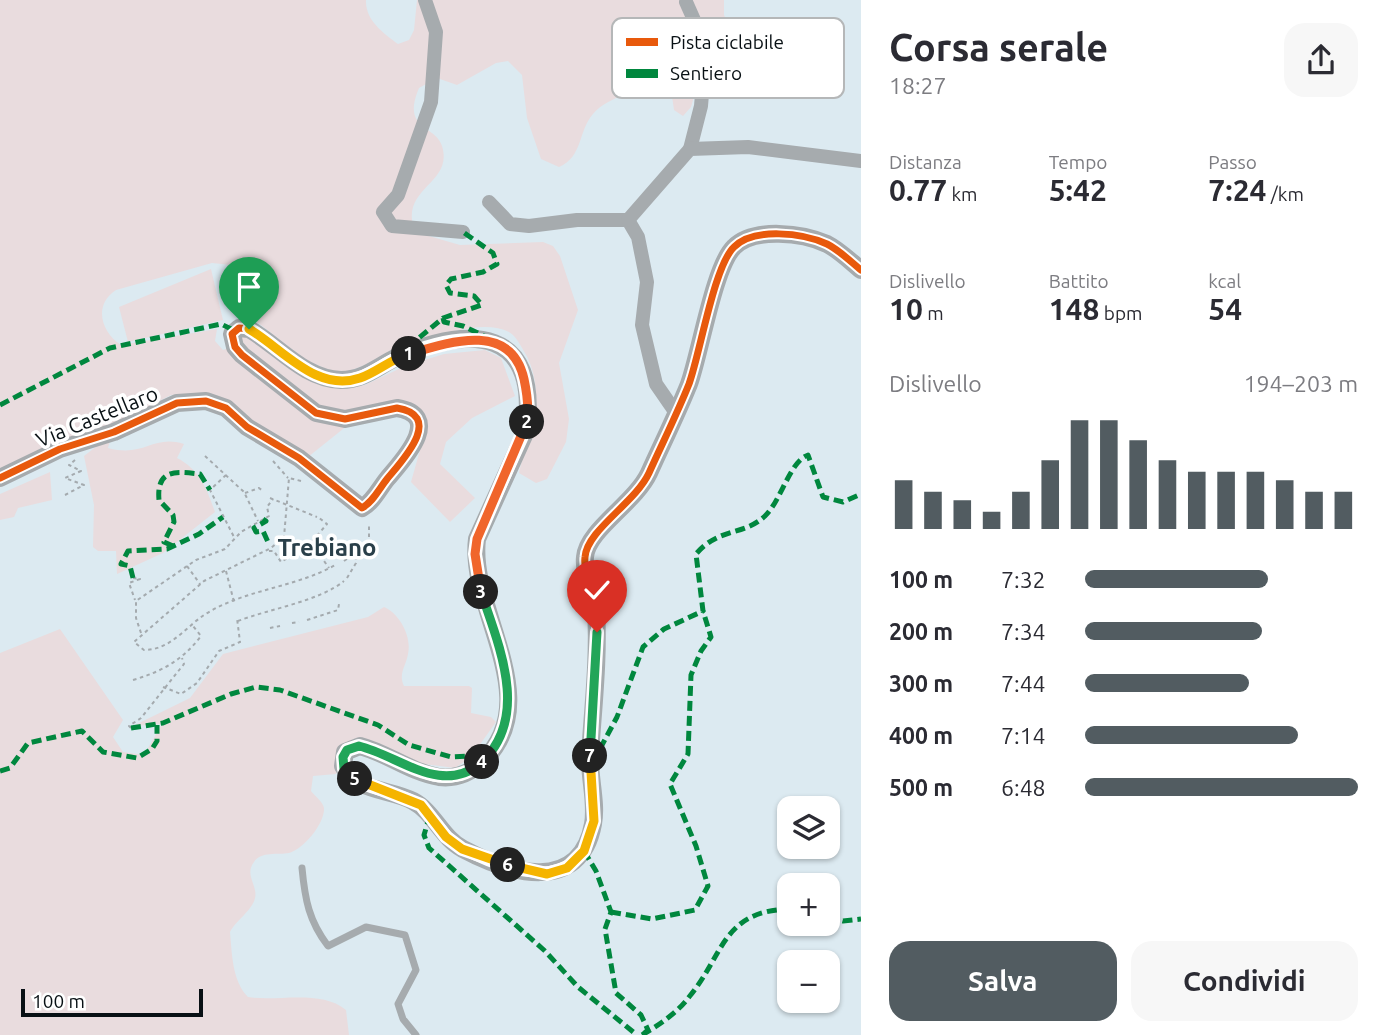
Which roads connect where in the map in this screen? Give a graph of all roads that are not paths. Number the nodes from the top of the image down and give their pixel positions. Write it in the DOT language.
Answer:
graph roads {
  1 [pos="425,0"];
  2 [pos="686,2"];
  3 [pos="693,18"];
  4 [pos="702,98"];
  5 [pos="690,149"];
  6 [pos="861,161"];
  7 [pos="489,202"];
  8 [pos="628,220"];
  9 [pos="463,232"];
  10 [pos="861,270"];
  11 [pos="676,413"];
  12 [pos="0,478"];
  13 [pos="302,869"];
  14 [pos="416,1035"];
  1 -- 9 [label="street"];
  2 -- 3 [label="street"];
  4 -- 5 [label="street"];
  5 -- 6 [label="street"];
  5 -- 8 [label="street"];
  7 -- 8 [label="street"];
  8 -- 11 [label="street"];
  10 -- 11 [label="street"];
  11 -- 12 [label="street, Via Castellaro"];
  13 -- 14 [label="lane"];
}
